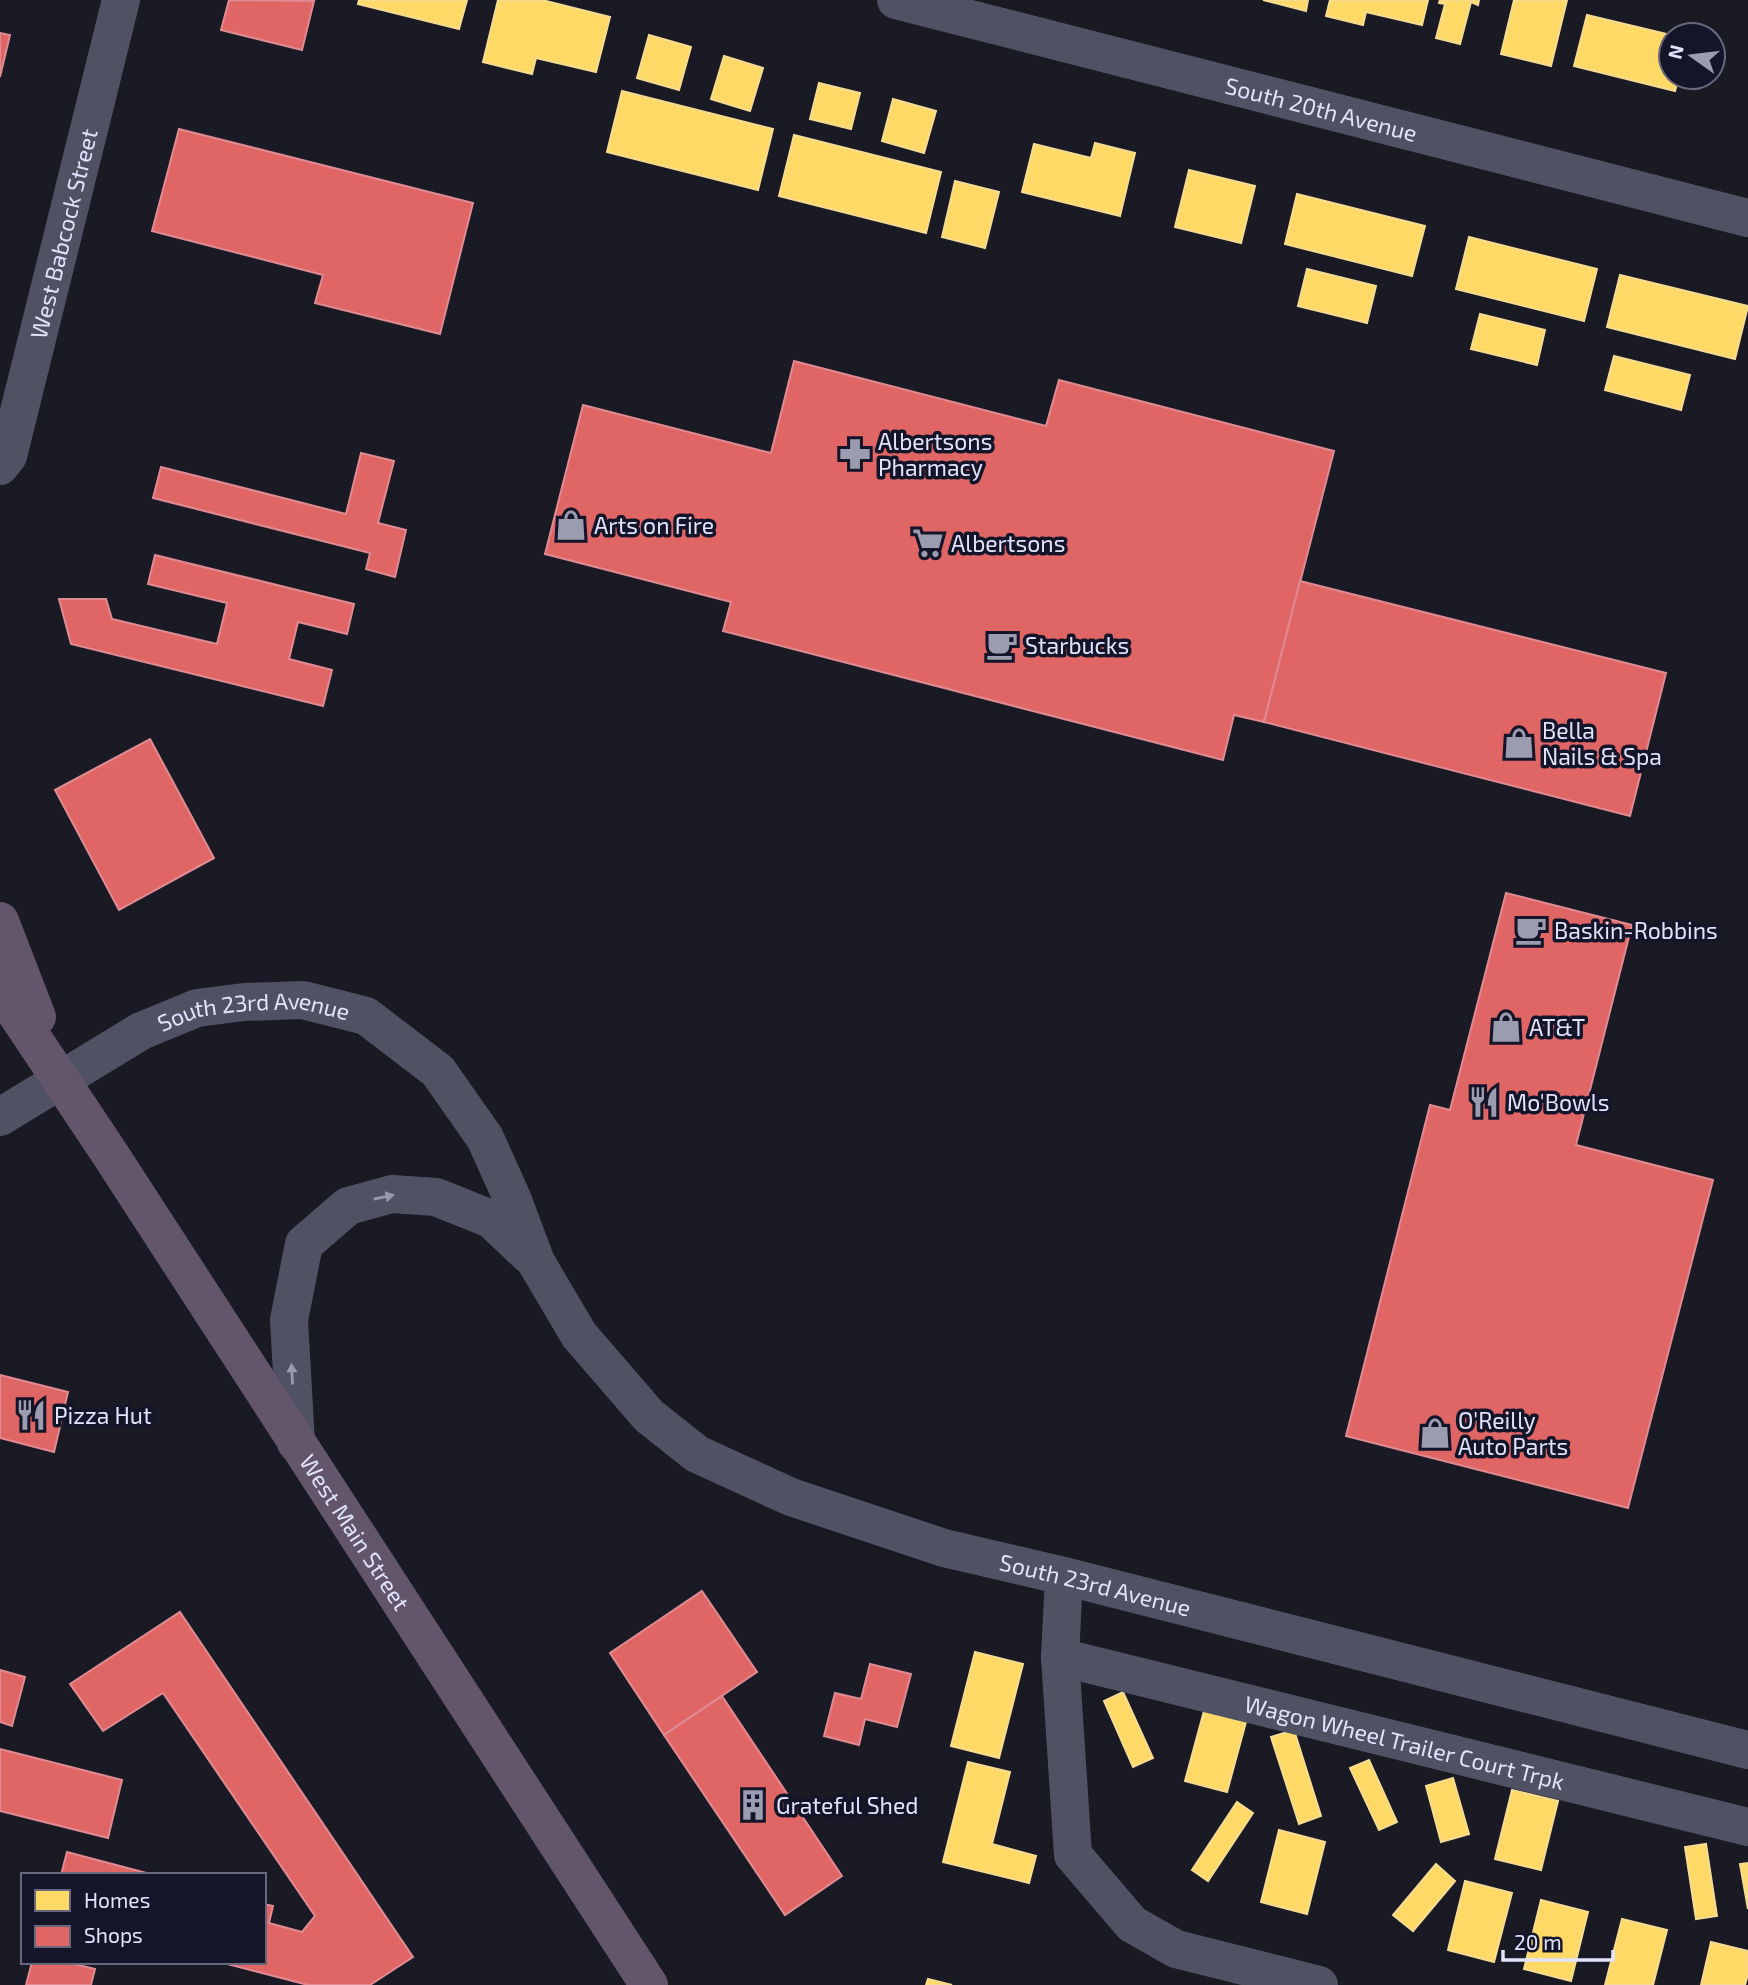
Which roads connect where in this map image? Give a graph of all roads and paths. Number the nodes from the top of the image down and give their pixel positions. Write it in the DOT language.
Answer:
graph roads {
  1 [pos="121,0"];
  2 [pos="896,0"];
  3 [pos="1748,218"];
  4 [pos="0,466"];
  5 [pos="0,921"];
  6 [pos="0,989"];
  7 [pos="62,1081"];
  8 [pos="0,1117"];
  9 [pos="536,1262"];
  10 [pos="296,1443"];
  11 [pos="1064,1576"];
  12 [pos="1060,1657"];
  13 [pos="1748,1750"];
  14 [pos="1748,1827"];
  15 [pos="649,1985"];
  16 [pos="1319,1985"];
  1 -- 4 [label="street, West Babcock Street"];
  2 -- 3 [label="street, South 20th Avenue"];
  5 -- 7 [label="highway, West Main Street"];
  6 -- 7 [label="highway, West Main Street"];
  7 -- 8 [label="street"];
  7 -- 9 [label="street, South 23rd Avenue"];
  7 -- 10 [label="highway, West Main Street"];
  10 -- 9 [label="street, South 23rd Avenue, one-way"];
  9 -- 11 [label="street, South 23rd Avenue"];
  10 -- 15 [label="highway, West Main Street"];
  11 -- 12 [label="street"];
  11 -- 13 [label="street, South 23rd Avenue"];
  12 -- 14 [label="street, Wagon Wheel Trailer Court Trpk"];
  12 -- 16 [label="street"];
}
